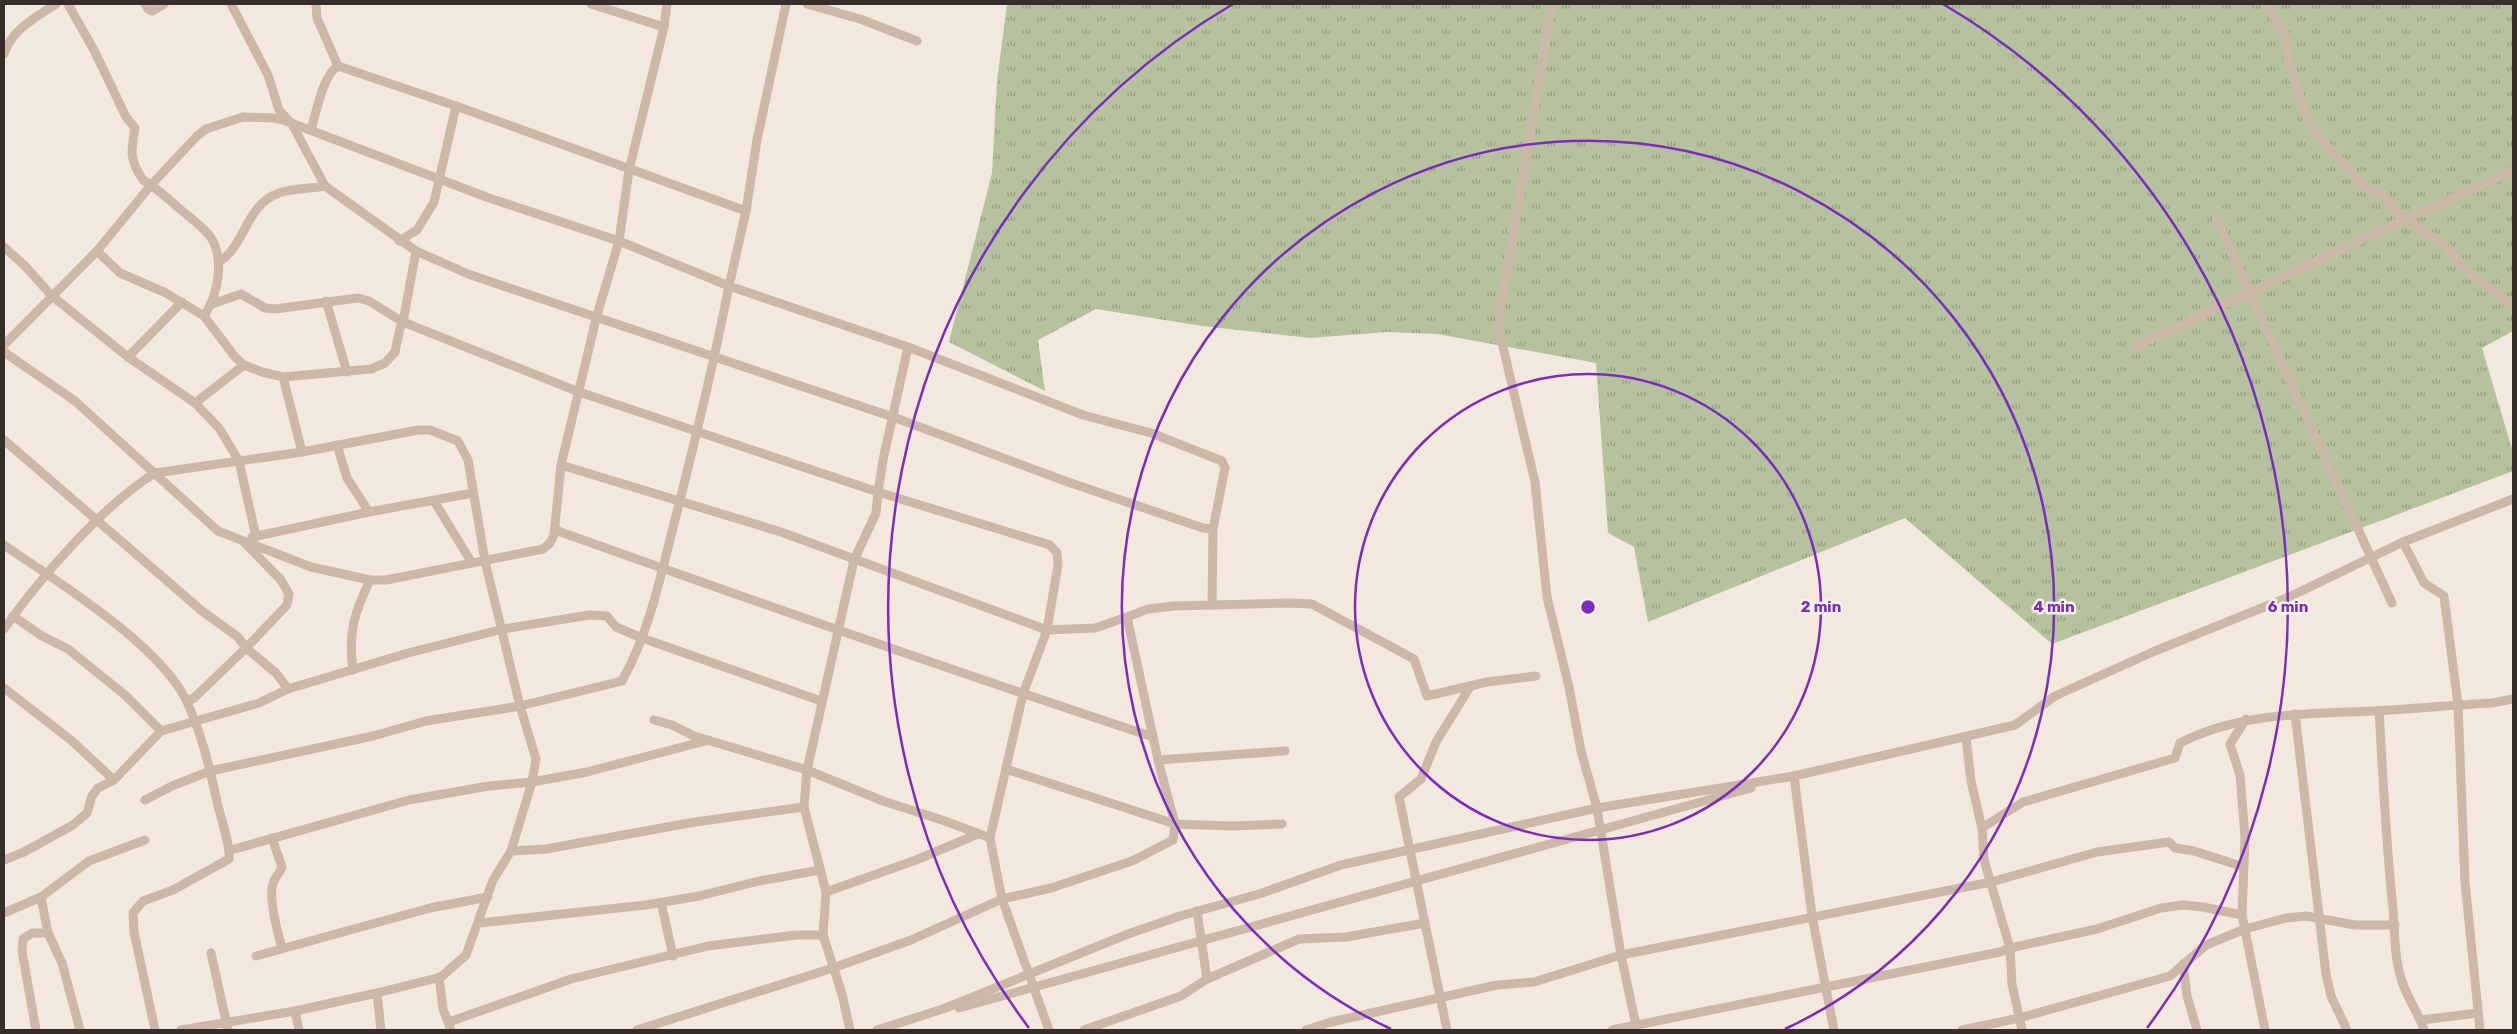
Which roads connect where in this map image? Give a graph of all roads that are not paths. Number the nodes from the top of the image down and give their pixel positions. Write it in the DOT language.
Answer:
graph roads {
  1 [pos="56,4"];
  2 [pos="68,4"];
  3 [pos="145,4"];
  4 [pos="164,4"];
  5 [pos="231,4"];
  6 [pos="316,4"];
  7 [pos="591,4"];
  8 [pos="667,4"];
  9 [pos="786,4"];
  10 [pos="806,4"];
  11 [pos="1552,4"];
  12 [pos="2266,4"];
  13 [pos="664,27"];
  14 [pos="6,37"];
  15 [pos="917,41"];
  16 [pos="4,54"];
  17 [pos="338,66"];
  18 [pos="456,106"];
  19 [pos="292,124"];
  20 [pos="311,130"];
  21 [pos="630,170"];
  22 [pos="2513,171"];
  23 [pos="438,178"];
  24 [pos="151,185"];
  25 [pos="325,186"];
  26 [pos="746,211"];
  27 [pos="2405,219"];
  28 [pos="2217,220"];
  29 [pos="400,241"];
  30 [pos="619,241"];
  31 [pos="4,247"];
  32 [pos="97,251"];
  33 [pos="416,251"];
  34 [pos="219,262"];
  35 [pos="728,286"];
  36 [pos="2250,293"];
  37 [pos="52,296"];
  38 [pos="326,301"];
  39 [pos="182,302"];
  40 [pos="212,304"];
  41 [pos="2513,306"];
  42 [pos="596,315"];
  43 [pos="204,316"];
  44 [pos="404,322"];
  45 [pos="4,345"];
  46 [pos="908,346"];
  47 [pos="2136,346"];
  48 [pos="4,352"];
  49 [pos="128,357"];
  50 [pos="715,359"];
  51 [pos="244,365"];
  52 [pos="347,372"];
  53 [pos="283,377"];
  54 [pos="579,392"];
  55 [pos="195,403"];
  56 [pos="893,417"];
  57 [pos="696,431"];
  58 [pos="4,440"];
  59 [pos="337,445"];
  60 [pos="302,452"];
  61 [pos="239,461"];
  62 [pos="561,465"];
  63 [pos="155,473"];
  64 [pos="878,492"];
  65 [pos="474,493"];
  66 [pos="2513,499"];
  67 [pos="434,501"];
  68 [pos="680,501"];
  69 [pos="369,512"];
  70 [pos="97,521"];
  71 [pos="1213,529"];
  72 [pos="555,530"];
  73 [pos="256,537"];
  74 [pos="242,540"];
  75 [pos="2403,542"];
  76 [pos="4,544"];
  77 [pos="2371,558"];
  78 [pos="854,560"];
  79 [pos="485,561"];
  80 [pos="472,564"];
  81 [pos="663,568"];
  82 [pos="47,575"];
  83 [pos="370,580"];
  84 [pos="2392,603"];
  85 [pos="1212,604"];
  86 [pos="13,616"];
  87 [pos="1127,617"];
  88 [pos="4,629"];
  89 [pos="503,629"];
  90 [pos="840,630"];
  91 [pos="1047,630"];
  92 [pos="642,638"];
  93 [pos="246,648"];
  94 [pos="353,670"];
  95 [pos="1536,676"];
  96 [pos="1470,687"];
  97 [pos="4,688"];
  98 [pos="288,689"];
  99 [pos="1023,694"];
  100 [pos="2513,699"];
  101 [pos="187,701"];
  102 [pos="821,701"];
  103 [pos="2458,705"];
  104 [pos="520,706"];
  105 [pos="2379,710"];
  106 [pos="2295,714"];
  107 [pos="2246,719"];
  108 [pos="193,720"];
  109 [pos="654,720"];
  110 [pos="161,731"];
  111 [pos="1153,737"];
  112 [pos="1966,738"];
  113 [pos="709,740"];
  114 [pos="1285,751"];
  115 [pos="1158,760"];
  116 [pos="1006,769"];
  117 [pos="807,770"];
  118 [pos="210,771"];
  119 [pos="1794,776"];
  120 [pos="114,780"];
  121 [pos="532,782"];
  122 [pos="145,800"];
  123 [pos="804,807"];
  124 [pos="1597,808"];
  125 [pos="1175,824"];
  126 [pos="1282,824"];
  127 [pos="1982,828"];
  128 [pos="978,834"];
  129 [pos="272,838"];
  130 [pos="990,838"];
  131 [pos="145,840"];
  132 [pos="1408,848"];
  133 [pos="230,850"];
  134 [pos="510,851"];
  135 [pos="4,860"];
  136 [pos="2244,867"];
  137 [pos="820,870"];
  138 [pos="1991,882"];
  139 [pos="826,892"];
  140 [pos="41,897"];
  141 [pos="488,897"];
  142 [pos="1002,899"];
  143 [pos="661,902"];
  144 [pos="1197,911"];
  145 [pos="4,913"];
  146 [pos="1812,916"];
  147 [pos="2242,916"];
  148 [pos="2320,919"];
  149 [pos="479,923"];
  150 [pos="1424,923"];
  151 [pos="2395,925"];
  152 [pos="2245,929"];
  153 [pos="48,934"];
  154 [pos="823,936"];
  155 [pos="282,948"];
  156 [pos="2010,948"];
  157 [pos="211,953"];
  158 [pos="1621,955"];
  159 [pos="256,956"];
  160 [pos="673,956"];
  161 [pos="2183,964"];
  162 [pos="833,968"];
  163 [pos="1030,974"];
  164 [pos="439,977"];
  165 [pos="1208,979"];
  166 [pos="1827,986"];
  167 [pos="377,993"];
  168 [pos="1441,998"];
  169 [pos="294,1011"];
  170 [pos="2478,1014"];
  171 [pos="2019,1018"];
  172 [pos="2421,1020"];
  173 [pos="450,1026"];
  174 [pos="227,1027"];
  175 [pos="1637,1028"];
  176 [pos="36,1030"];
  177 [pos="80,1030"];
  178 [pos="155,1030"];
  179 [pos="181,1030"];
  180 [pos="299,1030"];
  181 [pos="381,1030"];
  182 [pos="637,1030"];
  183 [pos="850,1030"];
  184 [pos="877,1030"];
  185 [pos="1049,1030"];
  186 [pos="1084,1030"];
  187 [pos="1306,1030"];
  188 [pos="1447,1030"];
  189 [pos="1612,1030"];
  190 [pos="1834,1030"];
  191 [pos="1962,1030"];
  192 [pos="2022,1030"];
  193 [pos="2197,1030"];
  194 [pos="2265,1030"];
  195 [pos="2347,1030"];
  196 [pos="2424,1030"];
  197 [pos="2480,1030"];
  1 -- 14 [label="street"];
  2 -- 24 [label="street"];
  3 -- 4 [label="street"];
  5 -- 19 [label="street"];
  6 -- 17 [label="street"];
  7 -- 13 [label="street"];
  8 -- 13 [label="street"];
  9 -- 26 [label="street"];
  10 -- 15 [label="street"];
  11 -- 124 [label="street"];
  12 -- 27 [label="street"];
  13 -- 21 [label="street"];
  14 -- 16 [label="street"];
  17 -- 18 [label="street"];
  17 -- 20 [label="street"];
  18 -- 21 [label="street"];
  18 -- 23 [label="street"];
  19 -- 20 [label="street"];
  19 -- 24 [label="street"];
  19 -- 25 [label="street"];
  20 -- 23 [label="street"];
  21 -- 26 [label="street"];
  21 -- 30 [label="street"];
  22 -- 27 [label="street"];
  23 -- 29 [label="street"];
  23 -- 30 [label="street"];
  24 -- 32 [label="street"];
  24 -- 34 [label="street"];
  25 -- 29 [label="street"];
  25 -- 34 [label="street"];
  26 -- 35 [label="street"];
  27 -- 36 [label="street"];
  27 -- 41 [label="street"];
  28 -- 36 [label="street"];
  29 -- 33 [label="street"];
  30 -- 35 [label="street"];
  30 -- 42 [label="street"];
  31 -- 37 [label="street"];
  32 -- 37 [label="street"];
  32 -- 39 [label="street"];
  33 -- 42 [label="street"];
  33 -- 44 [label="street"];
  34 -- 40 [label="street"];
  35 -- 46 [label="street"];
  35 -- 50 [label="street"];
  36 -- 47 [label="street"];
  36 -- 77 [label="street"];
  37 -- 45 [label="street"];
  37 -- 49 [label="street"];
  38 -- 40 [label="street"];
  38 -- 44 [label="street"];
  38 -- 52 [label="street"];
  39 -- 43 [label="street"];
  39 -- 49 [label="street"];
  40 -- 43 [label="street"];
  42 -- 50 [label="street"];
  42 -- 54 [label="street"];
  43 -- 51 [label="street"];
  44 -- 52 [label="street"];
  44 -- 54 [label="street"];
  46 -- 56 [label="street"];
  46 -- 71 [label="street"];
  48 -- 63 [label="street"];
  49 -- 55 [label="street"];
  50 -- 56 [label="street"];
  50 -- 57 [label="street"];
  51 -- 53 [label="street"];
  51 -- 55 [label="street"];
  52 -- 53 [label="street"];
  53 -- 60 [label="street"];
  54 -- 57 [label="street"];
  54 -- 62 [label="street"];
  55 -- 61 [label="street"];
  56 -- 64 [label="street"];
  56 -- 71 [label="street"];
  57 -- 64 [label="street"];
  57 -- 68 [label="street"];
  58 -- 70 [label="street"];
  59 -- 60 [label="street"];
  59 -- 65 [label="street"];
  59 -- 69 [label="street"];
  60 -- 61 [label="street"];
  61 -- 63 [label="street"];
  61 -- 73 [label="street"];
  62 -- 68 [label="street"];
  62 -- 72 [label="street"];
  63 -- 70 [label="street"];
  63 -- 74 [label="street"];
  64 -- 78 [label="street"];
  64 -- 91 [label="street"];
  65 -- 67 [label="street"];
  65 -- 79 [label="street"];
  66 -- 75 [label="street"];
  67 -- 69 [label="street"];
  67 -- 80 [label="street"];
  68 -- 78 [label="street"];
  68 -- 81 [label="street"];
  69 -- 73 [label="street"];
  70 -- 82 [label="street"];
  70 -- 93 [label="street"];
  71 -- 85 [label="street"];
  72 -- 79 [label="street"];
  72 -- 81 [label="street"];
  73 -- 74 [label="street"];
  74 -- 83 [label="street"];
  74 -- 93 [label="street"];
  75 -- 77 [label="street"];
  75 -- 103 [label="street"];
  76 -- 82 [label="street"];
  77 -- 84 [label="street"];
  77 -- 112 [label="street"];
  78 -- 90 [label="street"];
  78 -- 91 [label="street"];
  79 -- 80 [label="street"];
  79 -- 89 [label="street"];
  80 -- 83 [label="street"];
  81 -- 90 [label="street"];
  81 -- 92 [label="street"];
  82 -- 86 [label="street"];
  82 -- 101 [label="street"];
  83 -- 94 [label="street"];
  85 -- 87 [label="street"];
  85 -- 96 [label="street"];
  86 -- 88 [label="street"];
  86 -- 110 [label="street"];
  87 -- 91 [label="street"];
  87 -- 111 [label="street"];
  89 -- 92 [label="street"];
  89 -- 94 [label="street"];
  89 -- 104 [label="street"];
  90 -- 99 [label="street"];
  90 -- 102 [label="street"];
  91 -- 99 [label="street"];
  92 -- 102 [label="street"];
  92 -- 104 [label="street"];
  93 -- 98 [label="street"];
  93 -- 101 [label="street"];
  94 -- 98 [label="street"];
  95 -- 96 [label="street"];
  96 -- 132 [label="street"];
  97 -- 120 [label="street"];
  98 -- 108 [label="street"];
  99 -- 111 [label="street"];
  99 -- 116 [label="street"];
  100 -- 103 [label="street"];
  101 -- 108 [label="street"];
  102 -- 117 [label="street"];
  103 -- 105 [label="street"];
  103 -- 170 [label="street"];
  104 -- 118 [label="street"];
  104 -- 121 [label="street"];
  105 -- 106 [label="street"];
  105 -- 151 [label="street"];
  106 -- 107 [label="street"];
  106 -- 148 [label="street"];
  107 -- 127 [label="street"];
  107 -- 136 [label="street"];
  108 -- 110 [label="street"];
  108 -- 118 [label="street"];
  109 -- 113 [label="street"];
  110 -- 120 [label="street"];
  111 -- 115 [label="street"];
  112 -- 119 [label="street"];
  112 -- 127 [label="street"];
  113 -- 117 [label="street"];
  113 -- 121 [label="street"];
  114 -- 115 [label="street"];
  115 -- 125 [label="street"];
  116 -- 125 [label="street"];
  116 -- 130 [label="street"];
  117 -- 123 [label="street"];
  117 -- 128 [label="street"];
  118 -- 122 [label="street"];
  118 -- 133 [label="street"];
  119 -- 124 [label="street"];
  119 -- 146 [label="street"];
  119 -- 184 [label="street"];
  120 -- 135 [label="street"];
  121 -- 129 [label="street"];
  121 -- 134 [label="street"];
  123 -- 134 [label="street"];
  123 -- 137 [label="street"];
  124 -- 132 [label="street"];
  124 -- 158 [label="street"];
  125 -- 126 [label="street"];
  125 -- 142 [label="street"];
  127 -- 138 [label="street"];
  128 -- 130 [label="street"];
  128 -- 139 [label="street"];
  129 -- 133 [label="street"];
  129 -- 155 [label="street"];
  130 -- 142 [label="street"];
  131 -- 140 [label="street"];
  132 -- 144 [label="street"];
  132 -- 150 [label="street"];
  133 -- 178 [label="street"];
  134 -- 141 [label="street"];
  136 -- 138 [label="street"];
  136 -- 147 [label="street"];
  137 -- 139 [label="street"];
  137 -- 143 [label="street"];
  138 -- 146 [label="street"];
  138 -- 156 [label="street"];
  139 -- 154 [label="street"];
  140 -- 145 [label="street"];
  140 -- 153 [label="street"];
  141 -- 149 [label="street"];
  141 -- 155 [label="street"];
  142 -- 162 [label="street"];
  142 -- 163 [label="street"];
  143 -- 149 [label="street"];
  143 -- 160 [label="street"];
  144 -- 163 [label="street"];
  144 -- 165 [label="street"];
  146 -- 158 [label="street"];
  146 -- 166 [label="street"];
  147 -- 152 [label="street"];
  147 -- 156 [label="street"];
  148 -- 151 [label="street"];
  148 -- 152 [label="street"];
  148 -- 195 [label="street"];
  149 -- 164 [label="street"];
  150 -- 165 [label="street"];
  150 -- 168 [label="street"];
  151 -- 172 [label="street"];
  152 -- 161 [label="street"];
  152 -- 194 [label="street"];
  153 -- 176 [label="street"];
  153 -- 177 [label="street"];
  154 -- 160 [label="street"];
  154 -- 162 [label="street"];
  155 -- 159 [label="street"];
  156 -- 166 [label="street"];
  156 -- 171 [label="street"];
  157 -- 174 [label="street"];
  158 -- 168 [label="street"];
  158 -- 175 [label="street"];
  160 -- 173 [label="street"];
  161 -- 171 [label="street"];
  161 -- 193 [label="street"];
  162 -- 182 [label="street"];
  162 -- 183 [label="street"];
  163 -- 184 [label="street"];
  163 -- 185 [label="street"];
  164 -- 167 [label="street"];
  164 -- 173 [label="street"];
  165 -- 186 [label="street"];
  166 -- 175 [label="street"];
  166 -- 190 [label="street"];
  167 -- 169 [label="street"];
  167 -- 181 [label="street"];
  168 -- 187 [label="street"];
  168 -- 188 [label="street"];
  169 -- 174 [label="street"];
  169 -- 180 [label="street"];
  170 -- 172 [label="street"];
  170 -- 197 [label="street"];
  171 -- 191 [label="street"];
  171 -- 192 [label="street"];
  172 -- 196 [label="street"];
  174 -- 179 [label="street"];
  175 -- 189 [label="street"];
}
